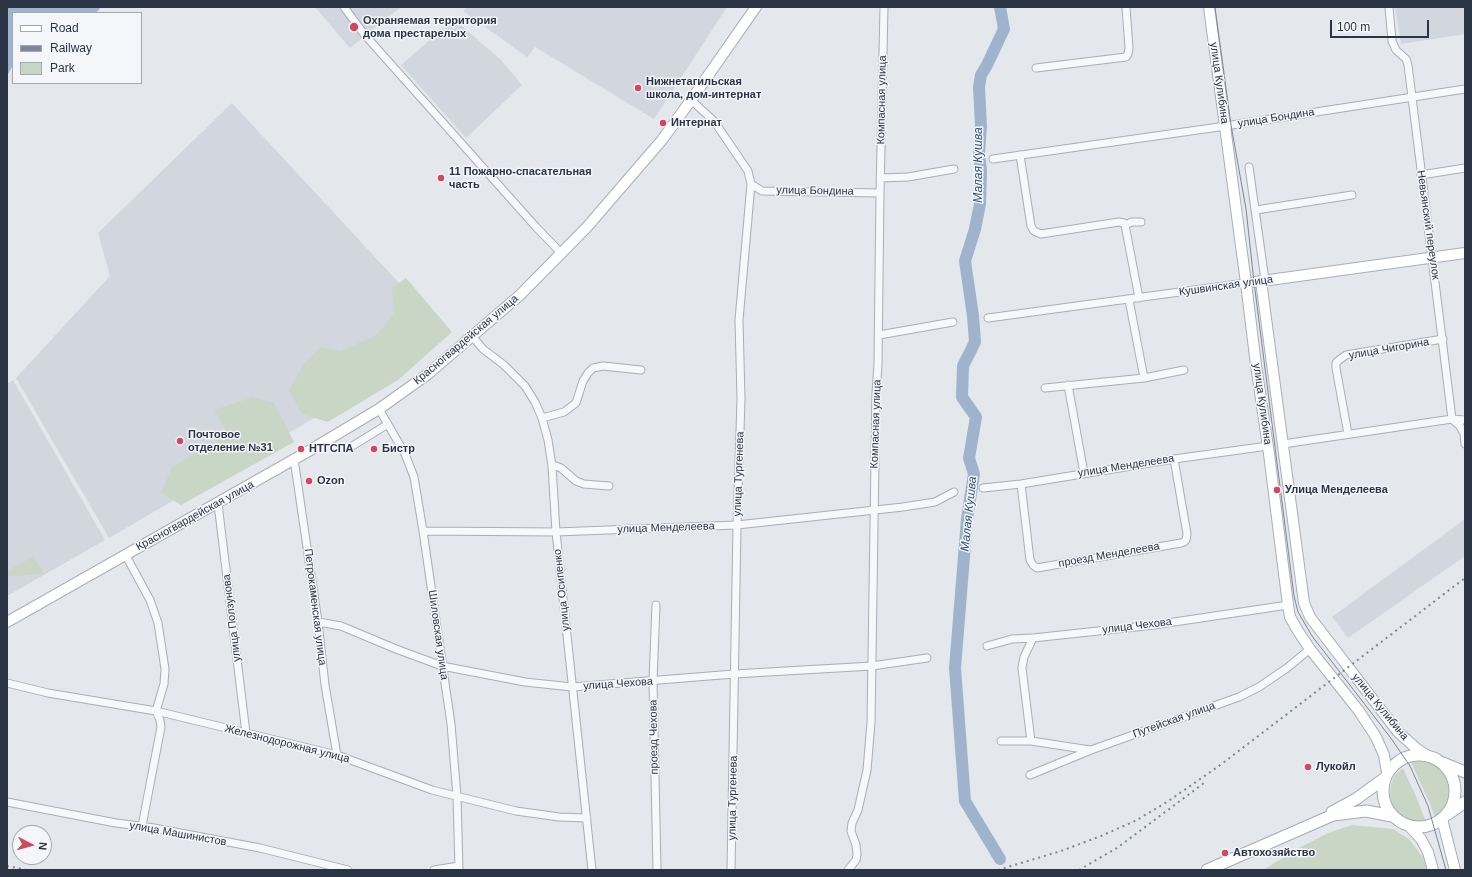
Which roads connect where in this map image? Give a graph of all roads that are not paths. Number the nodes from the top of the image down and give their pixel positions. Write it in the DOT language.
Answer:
graph roads {
  1 [pos="344,7"];
  2 [pos="756,7"];
  3 [pos="884,7"];
  4 [pos="1126,7"];
  5 [pos="1209,7"];
  6 [pos="1389,7"];
  7 [pos="1036,68"];
  8 [pos="1465,89"];
  9 [pos="1412,96"];
  10 [pos="691,100"];
  11 [pos="1225,126"];
  12 [pos="1020,155"];
  13 [pos="993,159"];
  14 [pos="1249,166"];
  15 [pos="1465,168"];
  16 [pos="954,169"];
  17 [pos="1421,175"];
  18 [pos="880,178"];
  19 [pos="751,184"];
  20 [pos="880,193"];
  21 [pos="1352,195"];
  22 [pos="1256,210"];
  23 [pos="1141,222"];
  24 [pos="1125,225"];
  25 [pos="1465,253"];
  26 [pos="562,254"];
  27 [pos="1432,257"];
  28 [pos="1263,281"];
  29 [pos="1246,283"];
  30 [pos="1139,298"];
  31 [pos="1129,300"];
  32 [pos="988,318"];
  33 [pos="953,322"];
  34 [pos="878,335"];
  35 [pos="472,336"];
  36 [pos="1443,339"];
  37 [pos="642,370"];
  38 [pos="1184,370"];
  39 [pos="1144,378"];
  40 [pos="1068,386"];
  41 [pos="1045,388"];
  42 [pos="379,409"];
  43 [pos="542,418"];
  44 [pos="1452,419"];
  45 [pos="1465,420"];
  46 [pos="388,424"];
  47 [pos="1348,434"];
  48 [pos="354,444"];
  49 [pos="1283,444"];
  50 [pos="1465,444"];
  51 [pos="1268,446"];
  52 [pos="294,459"];
  53 [pos="1174,459"];
  54 [pos="552,466"];
  55 [pos="1084,473"];
  56 [pos="1020,484"];
  57 [pos="609,486"];
  58 [pos="983,488"];
  59 [pos="954,492"];
  60 [pos="218,504"];
  61 [pos="874,510"];
  62 [pos="737,525"];
  63 [pos="423,531"];
  64 [pos="556,532"];
  65 [pos="125,554"];
  66 [pos="656,605"];
  67 [pos="1288,605"];
  68 [pos="7,622"];
  69 [pos="318,622"];
  70 [pos="1033,638"];
  71 [pos="987,646"];
  72 [pos="1310,649"];
  73 [pos="927,658"];
  74 [pos="442,666"];
  75 [pos="872,666"];
  76 [pos="734,674"];
  77 [pos="653,681"];
  78 [pos="7,684"];
  79 [pos="572,687"];
  80 [pos="156,711"];
  81 [pos="246,733"];
  82 [pos="1001,741"];
  83 [pos="1031,741"];
  84 [pos="1091,750"];
  85 [pos="337,755"];
  86 [pos="1428,756"];
  87 [pos="1439,761"];
  88 [pos="1465,772"];
  89 [pos="1030,775"];
  90 [pos="1386,775"];
  91 [pos="457,796"];
  92 [pos="7,802"];
  93 [pos="1465,802"];
  94 [pos="1392,816"];
  95 [pos="1444,817"];
  96 [pos="587,818"];
  97 [pos="1315,822"];
  98 [pos="142,826"];
  99 [pos="1410,827"];
  100 [pos="459,868"];
  101 [pos="348,870"];
  102 [pos="434,870"];
  103 [pos="592,870"];
  104 [pos="657,870"];
  105 [pos="731,870"];
  106 [pos="848,870"];
  107 [pos="1207,870"];
  108 [pos="1433,870"];
  109 [pos="1455,870"];
  1 -- 26 [label="street"];
  2 -- 10 [label="main road, Красногвардейская улица"];
  3 -- 18 [label="street, Компасная улица"];
  4 -- 7 [label="street"];
  5 -- 11 [label="main road, улица Кулибина"];
  6 -- 9 [label="street, Невьянский переулок"];
  8 -- 9 [label="street, улица Бондина"];
  9 -- 11 [label="street, улица Бондина"];
  9 -- 17 [label="street, Невьянский переулок"];
  10 -- 19 [label="street, улица Тургенева"];
  10 -- 26 [label="main road, Красногвардейская улица"];
  11 -- 12 [label="street, улица Бондина"];
  11 -- 29 [label="main road, улица Кулибина"];
  12 -- 13 [label="street, улица Бондина"];
  12 -- 24 [label="street"];
  14 -- 22 [label="street"];
  15 -- 17 [label="street"];
  16 -- 18 [label="street"];
  17 -- 27 [label="street, Невьянский переулок"];
  18 -- 20 [label="street, Компасная улица"];
  19 -- 20 [label="street, улица Бондина"];
  19 -- 62 [label="street, улица Тургенева"];
  20 -- 34 [label="street, Компасная улица"];
  21 -- 22 [label="street"];
  22 -- 28 [label="street"];
  23 -- 24 [label="street"];
  24 -- 30 [label="street"];
  25 -- 27 [label="main road, Кушвинская улица"];
  26 -- 35 [label="main road, Красногвардейская улица"];
  27 -- 28 [label="main road, Кушвинская улица"];
  27 -- 36 [label="street, Невьянский переулок"];
  28 -- 29 [label="main road, Кушвинская улица"];
  28 -- 49 [label="main road, улица Кулибина"];
  29 -- 30 [label="street, Кушвинская улица"];
  29 -- 51 [label="main road, улица Кулибина"];
  30 -- 31 [label="street, Кушвинская улица"];
  31 -- 32 [label="street, Кушвинская улица"];
  31 -- 39 [label="street"];
  33 -- 34 [label="street"];
  34 -- 61 [label="street, Компасная улица"];
  35 -- 42 [label="main road, Красногвардейская улица"];
  35 -- 43 [label="street, улица Осипенко"];
  36 -- 44 [label="street, Невьянский переулок"];
  36 -- 47 [label="street, улица Чигорина"];
  37 -- 43 [label="street"];
  38 -- 39 [label="street"];
  39 -- 40 [label="street"];
  40 -- 41 [label="street"];
  40 -- 55 [label="street"];
  42 -- 46 [label="street, Шиловская улица"];
  42 -- 52 [label="main road, Красногвардейская улица"];
  43 -- 54 [label="street, улица Осипенко"];
  44 -- 45 [label="street"];
  44 -- 47 [label="street"];
  44 -- 50 [label="street"];
  46 -- 48 [label="street"];
  46 -- 63 [label="street, Шиловская улица"];
  47 -- 49 [label="street"];
  49 -- 86 [label="main road, улица Кулибина"];
  51 -- 53 [label="street, улица Менделеева"];
  51 -- 67 [label="main road, улица Кулибина"];
  52 -- 60 [label="main road, Красногвардейская улица"];
  52 -- 69 [label="street, Петрокаменская улица"];
  53 -- 55 [label="street, улица Менделеева"];
  53 -- 56 [label="street, проезд Менделеева"];
  54 -- 57 [label="street"];
  54 -- 64 [label="street, улица Осипенко"];
  55 -- 56 [label="street, улица Менделеева"];
  56 -- 58 [label="street, улица Менделеева"];
  59 -- 61 [label="street, улица Менделеева"];
  60 -- 65 [label="main road, Красногвардейская улица"];
  60 -- 81 [label="street, улица Ползунова"];
  61 -- 62 [label="street, улица Менделеева"];
  61 -- 75 [label="street, Компасная улица"];
  62 -- 64 [label="street, улица Менделеева"];
  62 -- 76 [label="street, улица Тургенева"];
  63 -- 64 [label="street, улица Менделеева"];
  63 -- 74 [label="street, Шиловская улица"];
  64 -- 79 [label="street, улица Осипенко"];
  65 -- 68 [label="main road, Красногвардейская улица"];
  65 -- 80 [label="street"];
  66 -- 77 [label="street, проезд Чехова"];
  67 -- 70 [label="street, улица Чехова"];
  67 -- 72 [label="main road, улица Кулибина"];
  69 -- 74 [label="street, улица Чехова"];
  69 -- 85 [label="street, Петрокаменская улица"];
  70 -- 71 [label="street, улица Чехова"];
  70 -- 83 [label="street"];
  72 -- 84 [label="street, Путейская улица"];
  72 -- 90 [label="main road, улица Кулибина"];
  73 -- 75 [label="street, улица Чехова"];
  74 -- 79 [label="street, улица Чехова"];
  74 -- 91 [label="street, Шиловская улица"];
  75 -- 76 [label="street, улица Чехова"];
  75 -- 106 [label="street, Компасная улица"];
  76 -- 77 [label="street, улица Чехова"];
  76 -- 105 [label="street, улица Тургенева"];
  77 -- 79 [label="street, улица Чехова"];
  77 -- 104 [label="street, проезд Чехова"];
  78 -- 80 [label="street, Железнодорожная улица"];
  79 -- 96 [label="street, улица Осипенко"];
  80 -- 81 [label="street, Железнодорожная улица"];
  80 -- 98 [label="street"];
  81 -- 85 [label="street, Железнодорожная улица"];
  82 -- 83 [label="street"];
  83 -- 84 [label="street"];
  84 -- 89 [label="street, Путейская улица"];
  85 -- 91 [label="street, Железнодорожная улица"];
  86 -- 87 [label="main road"];
  86 -- 90 [label="main road"];
  87 -- 88 [label="main road"];
  87 -- 95 [label="main road"];
  90 -- 94 [label="main road"];
  90 -- 97 [label="main road"];
  91 -- 96 [label="street, Железнодорожная улица"];
  91 -- 100 [label="street, Шиловская улица"];
  92 -- 98 [label="street, улица Машинистов"];
  93 -- 95 [label="main road"];
  94 -- 97 [label="main road"];
  94 -- 99 [label="main road"];
  95 -- 99 [label="main road"];
  95 -- 109 [label="main road"];
  96 -- 103 [label="street, улица Осипенко"];
  97 -- 107 [label="main road"];
  98 -- 101 [label="street, улица Машинистов"];
  99 -- 108 [label="main road"];
  100 -- 102 [label="street"];
}
